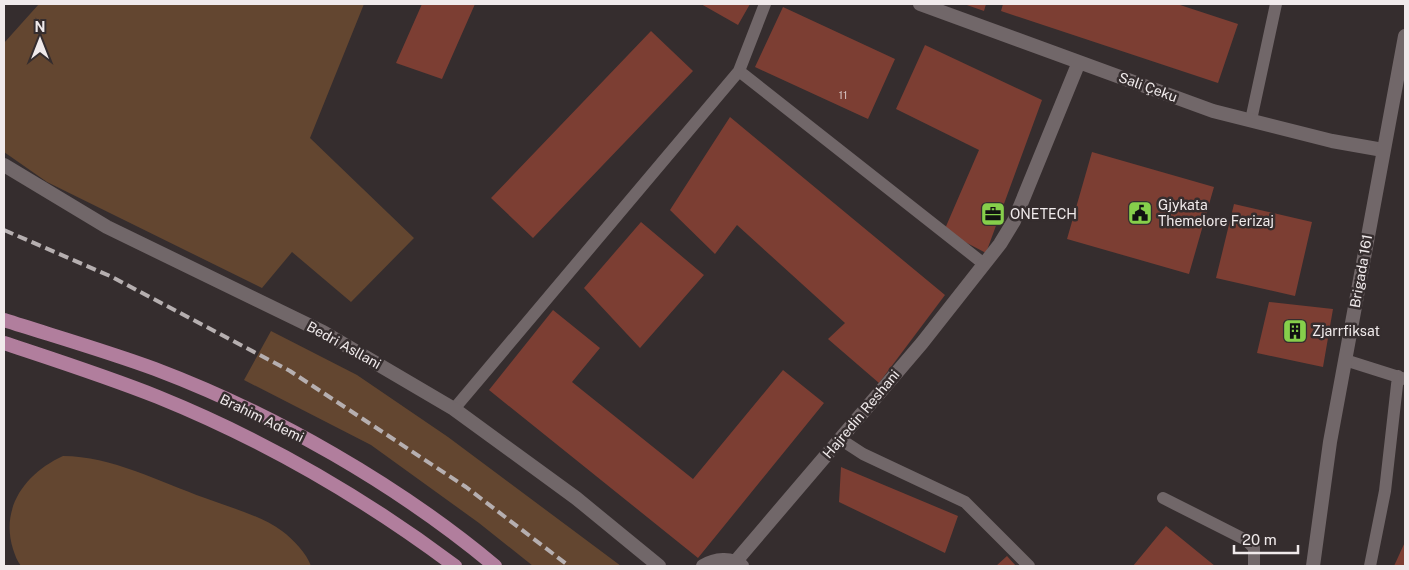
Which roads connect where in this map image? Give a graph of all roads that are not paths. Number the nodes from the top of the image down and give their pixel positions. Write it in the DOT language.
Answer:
graph roads {
  1 [pos="765,4"];
  2 [pos="920,4"];
  3 [pos="1276,4"];
  4 [pos="1405,36"];
  5 [pos="1079,62"];
  6 [pos="739,71"];
  7 [pos="1400,90"];
  8 [pos="1251,120"];
  9 [pos="1383,150"];
  10 [pos="4,165"];
  11 [pos="984,264"];
  12 [pos="4,320"];
  13 [pos="4,343"];
  14 [pos="1346,360"];
  15 [pos="1402,378"];
  16 [pos="454,409"];
  17 [pos="840,439"];
  18 [pos="1163,498"];
  19 [pos="739,564"];
  20 [pos="455,566"];
  21 [pos="495,566"];
  22 [pos="659,566"];
  23 [pos="703,566"];
  24 [pos="1029,566"];
  25 [pos="1254,566"];
  26 [pos="1312,566"];
  27 [pos="1370,566"];
  1 -- 6 [label="lane"];
  2 -- 5 [label="street, Sali Çeku"];
  3 -- 8 [label="lane"];
  4 -- 7 [label="street, Brigada 161"];
  5 -- 8 [label="street, Sali Çeku"];
  5 -- 11 [label="street, Hajredin Reshani"];
  6 -- 11 [label="lane"];
  6 -- 16 [label="lane"];
  7 -- 9 [label="street, Brigada 161"];
  8 -- 9 [label="street, Sali Çeku"];
  9 -- 14 [label="street, Brigada 161"];
  10 -- 16 [label="street, Bedri Asllani"];
  11 -- 17 [label="street, Hajredin Reshani"];
  12 -- 21 [label="main road, Brahim Ademi"];
  13 -- 20 [label="main road, Brahim Ademi"];
  14 -- 15 [label="lane"];
  14 -- 26 [label="street, Brigada 161"];
  15 -- 27 [label="lane"];
  16 -- 22 [label="street, Bedri Asllani"];
  17 -- 19 [label="street, Hajredin Reshani"];
  17 -- 24 [label="lane"];
  18 -- 25 [label="lane"];
  19 -- 23 [label="street"];
}
